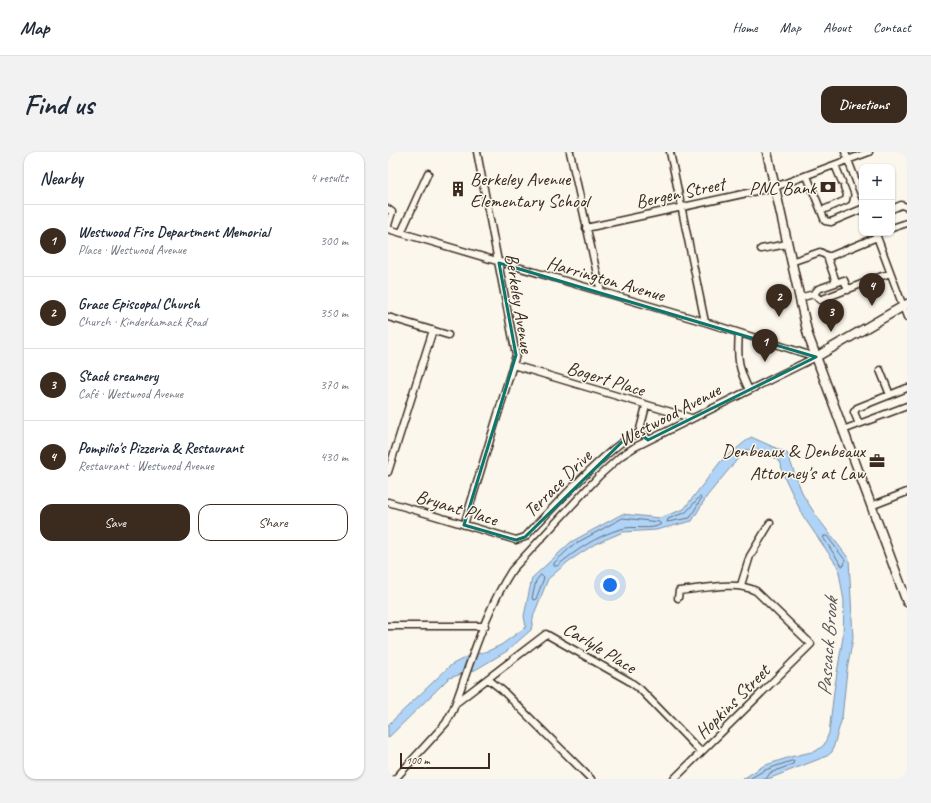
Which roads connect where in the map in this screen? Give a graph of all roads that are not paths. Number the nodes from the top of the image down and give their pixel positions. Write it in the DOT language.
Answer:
graph roads {
  1 [pos="476,152"];
  2 [pos="570,152"];
  3 [pos="670,152"];
  4 [pos="767,152"];
  5 [pos="845,152"];
  6 [pos="870,152"];
  7 [pos="848,160"];
  8 [pos="835,165"];
  9 [pos="428,173"];
  10 [pos="807,176"];
  11 [pos="775,188"];
  12 [pos="859,189"];
  13 [pos="907,207"];
  14 [pos="681,208"];
  15 [pos="895,208"];
  16 [pos="388,209"];
  17 [pos="859,210"];
  18 [pos="821,211"];
  19 [pos="907,223"];
  20 [pos="388,225"];
  21 [pos="895,227"];
  22 [pos="586,228"];
  23 [pos="388,229"];
  24 [pos="401,233"];
  25 [pos="872,236"];
  26 [pos="878,236"];
  27 [pos="787,244"];
  28 [pos="762,249"];
  29 [pos="827,256"];
  30 [pos="791,262"];
  31 [pos="499,263"];
  32 [pos="890,273"];
  33 [pos="836,282"];
  34 [pos="848,290"];
  35 [pos="601,292"];
  36 [pos="814,294"];
  37 [pos="799,298"];
  38 [pos="905,305"];
  39 [pos="388,317"];
  40 [pos="907,317"];
  41 [pos="705,322"];
  42 [pos="433,330"];
  43 [pos="739,333"];
  44 [pos="448,335"];
  45 [pos="816,357"];
  46 [pos="513,365"];
  47 [pos="880,370"];
  48 [pos="907,388"];
  49 [pos="750,390"];
  50 [pos="890,395"];
  51 [pos="646,406"];
  52 [pos="907,406"];
  53 [pos="691,418"];
  54 [pos="859,424"];
  55 [pos="843,430"];
  56 [pos="639,433"];
  57 [pos="648,440"];
  58 [pos="388,472"];
  59 [pos="907,492"];
  60 [pos="388,502"];
  61 [pos="871,506"];
  62 [pos="770,523"];
  63 [pos="464,524"];
  64 [pos="516,540"];
  65 [pos="741,585"];
  66 [pos="678,598"];
  67 [pos="907,602"];
  68 [pos="388,626"];
  69 [pos="485,626"];
  70 [pos="488,679"];
  71 [pos="456,703"];
  72 [pos="701,752"];
  73 [pos="395,779"];
  74 [pos="591,779"];
  75 [pos="674,779"];
  1 -- 31 [label="street, Berkeley Avenue"];
  2 -- 22 [label="street"];
  3 -- 14 [label="street"];
  4 -- 11 [label="main road"];
  5 -- 7 [label="street"];
  6 -- 7 [label="street, Bergen Street"];
  7 -- 8 [label="street, Bergen Street"];
  7 -- 12 [label="street"];
  8 -- 10 [label="street, Bergen Street"];
  8 -- 18 [label="street"];
  9 -- 24 [label="street"];
  10 -- 11 [label="street, Bergen Street"];
  10 -- 18 [label="street"];
  11 -- 14 [label="street, Bergen Street"];
  11 -- 27 [label="main road"];
  13 -- 15 [label="street"];
  14 -- 22 [label="street, Bergen Street"];
  14 -- 41 [label="street"];
  16 -- 20 [label="street"];
  17 -- 18 [label="street"];
  19 -- 21 [label="street"];
  22 -- 35 [label="street"];
  23 -- 24 [label="street, Harrington Avenue"];
  24 -- 31 [label="street, Harrington Avenue"];
  25 -- 29 [label="street"];
  26 -- 32 [label="street"];
  27 -- 28 [label="street"];
  27 -- 30 [label="main road"];
  29 -- 30 [label="street"];
  29 -- 33 [label="street"];
  30 -- 37 [label="main road"];
  31 -- 35 [label="street, Harrington Avenue"];
  31 -- 46 [label="street, Berkeley Avenue"];
  32 -- 34 [label="street"];
  32 -- 38 [label="street"];
  33 -- 34 [label="street"];
  33 -- 36 [label="street"];
  34 -- 36 [label="street"];
  35 -- 41 [label="street, Harrington Avenue"];
  36 -- 37 [label="street"];
  37 -- 45 [label="main road"];
  38 -- 40 [label="street"];
  38 -- 45 [label="main road, Westwood Avenue"];
  39 -- 42 [label="street"];
  41 -- 43 [label="street, Harrington Avenue"];
  42 -- 44 [label="street"];
  42 -- 58 [label="street"];
  43 -- 45 [label="street, Harrington Avenue"];
  43 -- 49 [label="street"];
  45 -- 49 [label="street, Westwood Avenue"];
  45 -- 55 [label="main road"];
  46 -- 51 [label="street, Bogert Place"];
  46 -- 63 [label="street, Berkeley Avenue"];
  47 -- 50 [label="street"];
  48 -- 50 [label="street"];
  49 -- 53 [label="street, Westwood Avenue"];
  50 -- 54 [label="street"];
  51 -- 53 [label="street, Bogert Place"];
  51 -- 56 [label="street"];
  52 -- 54 [label="street"];
  53 -- 57 [label="street, Westwood Avenue"];
  54 -- 55 [label="street"];
  55 -- 61 [label="main road"];
  56 -- 57 [label="street"];
  56 -- 64 [label="street, Terrace Drive"];
  57 -- 69 [label="street, Westwood Avenue"];
  59 -- 61 [label="street"];
  60 -- 63 [label="street, Bryant Place"];
  61 -- 67 [label="main road"];
  62 -- 65 [label="street"];
  63 -- 64 [label="street, Bryant Place"];
  65 -- 66 [label="street"];
  65 -- 72 [label="street, Hopkins Street"];
  68 -- 69 [label="street"];
  69 -- 71 [label="street, Westwood Avenue"];
  70 -- 71 [label="street, Carlyle Place"];
  70 -- 72 [label="street, Carlyle Place"];
  70 -- 74 [label="street"];
  71 -- 73 [label="street, Westwood Avenue"];
  72 -- 75 [label="street, Hopkins Street"];
}
